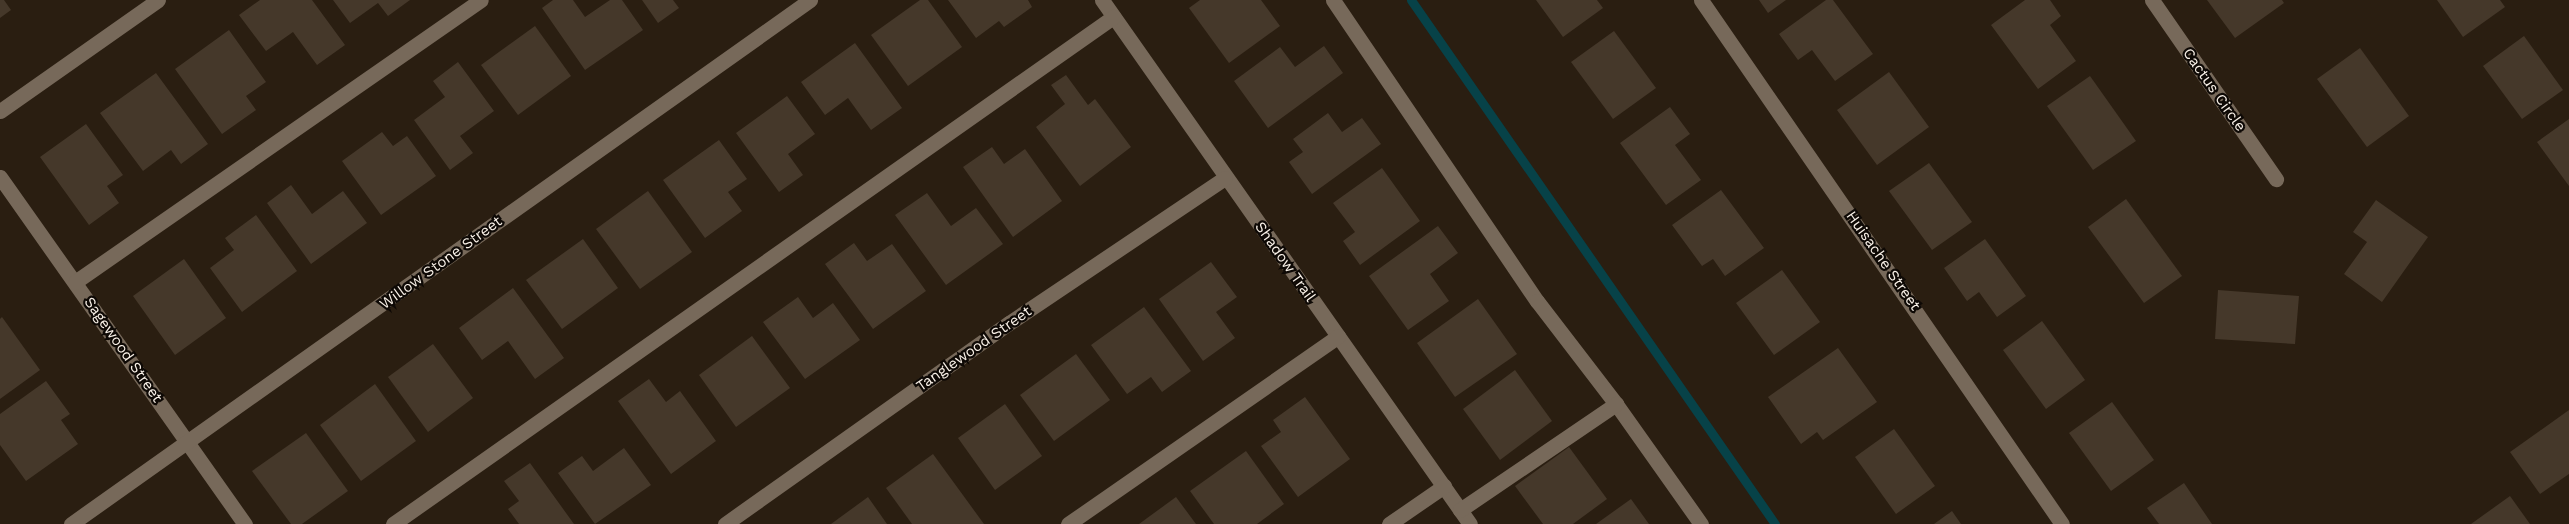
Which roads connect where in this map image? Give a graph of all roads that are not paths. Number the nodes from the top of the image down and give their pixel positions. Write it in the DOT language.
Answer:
graph roads {
  1 [pos="158,0"];
  2 [pos="482,0"];
  3 [pos="810,0"];
  4 [pos="1102,0"];
  5 [pos="1333,0"];
  6 [pos="1701,0"];
  7 [pos="2152,0"];
  8 [pos="1113,17"];
  9 [pos="0,111"];
  10 [pos="0,177"];
  11 [pos="1225,178"];
  12 [pos="2276,179"];
  13 [pos="75,282"];
  14 [pos="1338,336"];
  15 [pos="1616,404"];
  16 [pos="188,441"];
  17 [pos="1444,486"];
  18 [pos="1460,510"];
  19 [pos="70,524"];
  20 [pos="245,524"];
  21 [pos="393,524"];
  22 [pos="725,524"];
  23 [pos="1068,524"];
  24 [pos="1389,524"];
  25 [pos="1470,524"];
  26 [pos="1701,524"];
  27 [pos="2062,524"];
  1 -- 9 [label="street"];
  2 -- 13 [label="street"];
  3 -- 16 [label="street, Willow Stone Street"];
  4 -- 8 [label="street, Shadow Trail"];
  5 -- 15 [label="street"];
  6 -- 27 [label="street, Huisache Street"];
  7 -- 12 [label="street, Cactus Circle"];
  8 -- 11 [label="street, Shadow Trail"];
  8 -- 21 [label="street"];
  10 -- 13 [label="street, Sagewood Street"];
  11 -- 14 [label="street, Shadow Trail"];
  11 -- 22 [label="street, Tanglewood Street"];
  13 -- 16 [label="street, Sagewood Street"];
  14 -- 17 [label="street, Shadow Trail"];
  14 -- 23 [label="street"];
  15 -- 18 [label="street"];
  15 -- 26 [label="street"];
  16 -- 19 [label="street, Willow Stone Street"];
  16 -- 20 [label="street, Sagewood Street"];
  17 -- 18 [label="street, Shadow Trail"];
  17 -- 24 [label="street"];
  18 -- 25 [label="street, Shadow Trail"];
}
